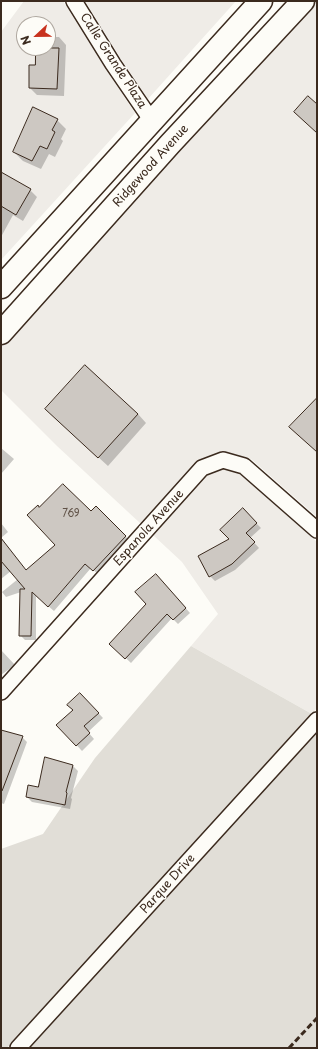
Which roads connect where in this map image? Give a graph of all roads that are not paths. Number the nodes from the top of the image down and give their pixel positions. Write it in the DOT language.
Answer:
graph roads {
  1 [pos="74,1"];
  2 [pos="261,1"];
  3 [pos="303,1"];
  4 [pos="152,121"];
  5 [pos="1,287"];
  6 [pos="1,333"];
  7 [pos="317,530"];
  8 [pos="1,692"];
  9 [pos="317,720"];
  10 [pos="18,1048"];
  1 -- 4 [label="street, Calle Grande Plaza"];
  2 -- 4 [label="main road"];
  3 -- 6 [label="main road, Ridgewood Avenue"];
  4 -- 5 [label="main road"];
  7 -- 8 [label="street, Espanola Avenue"];
  9 -- 10 [label="street, Parque Drive"];
}
